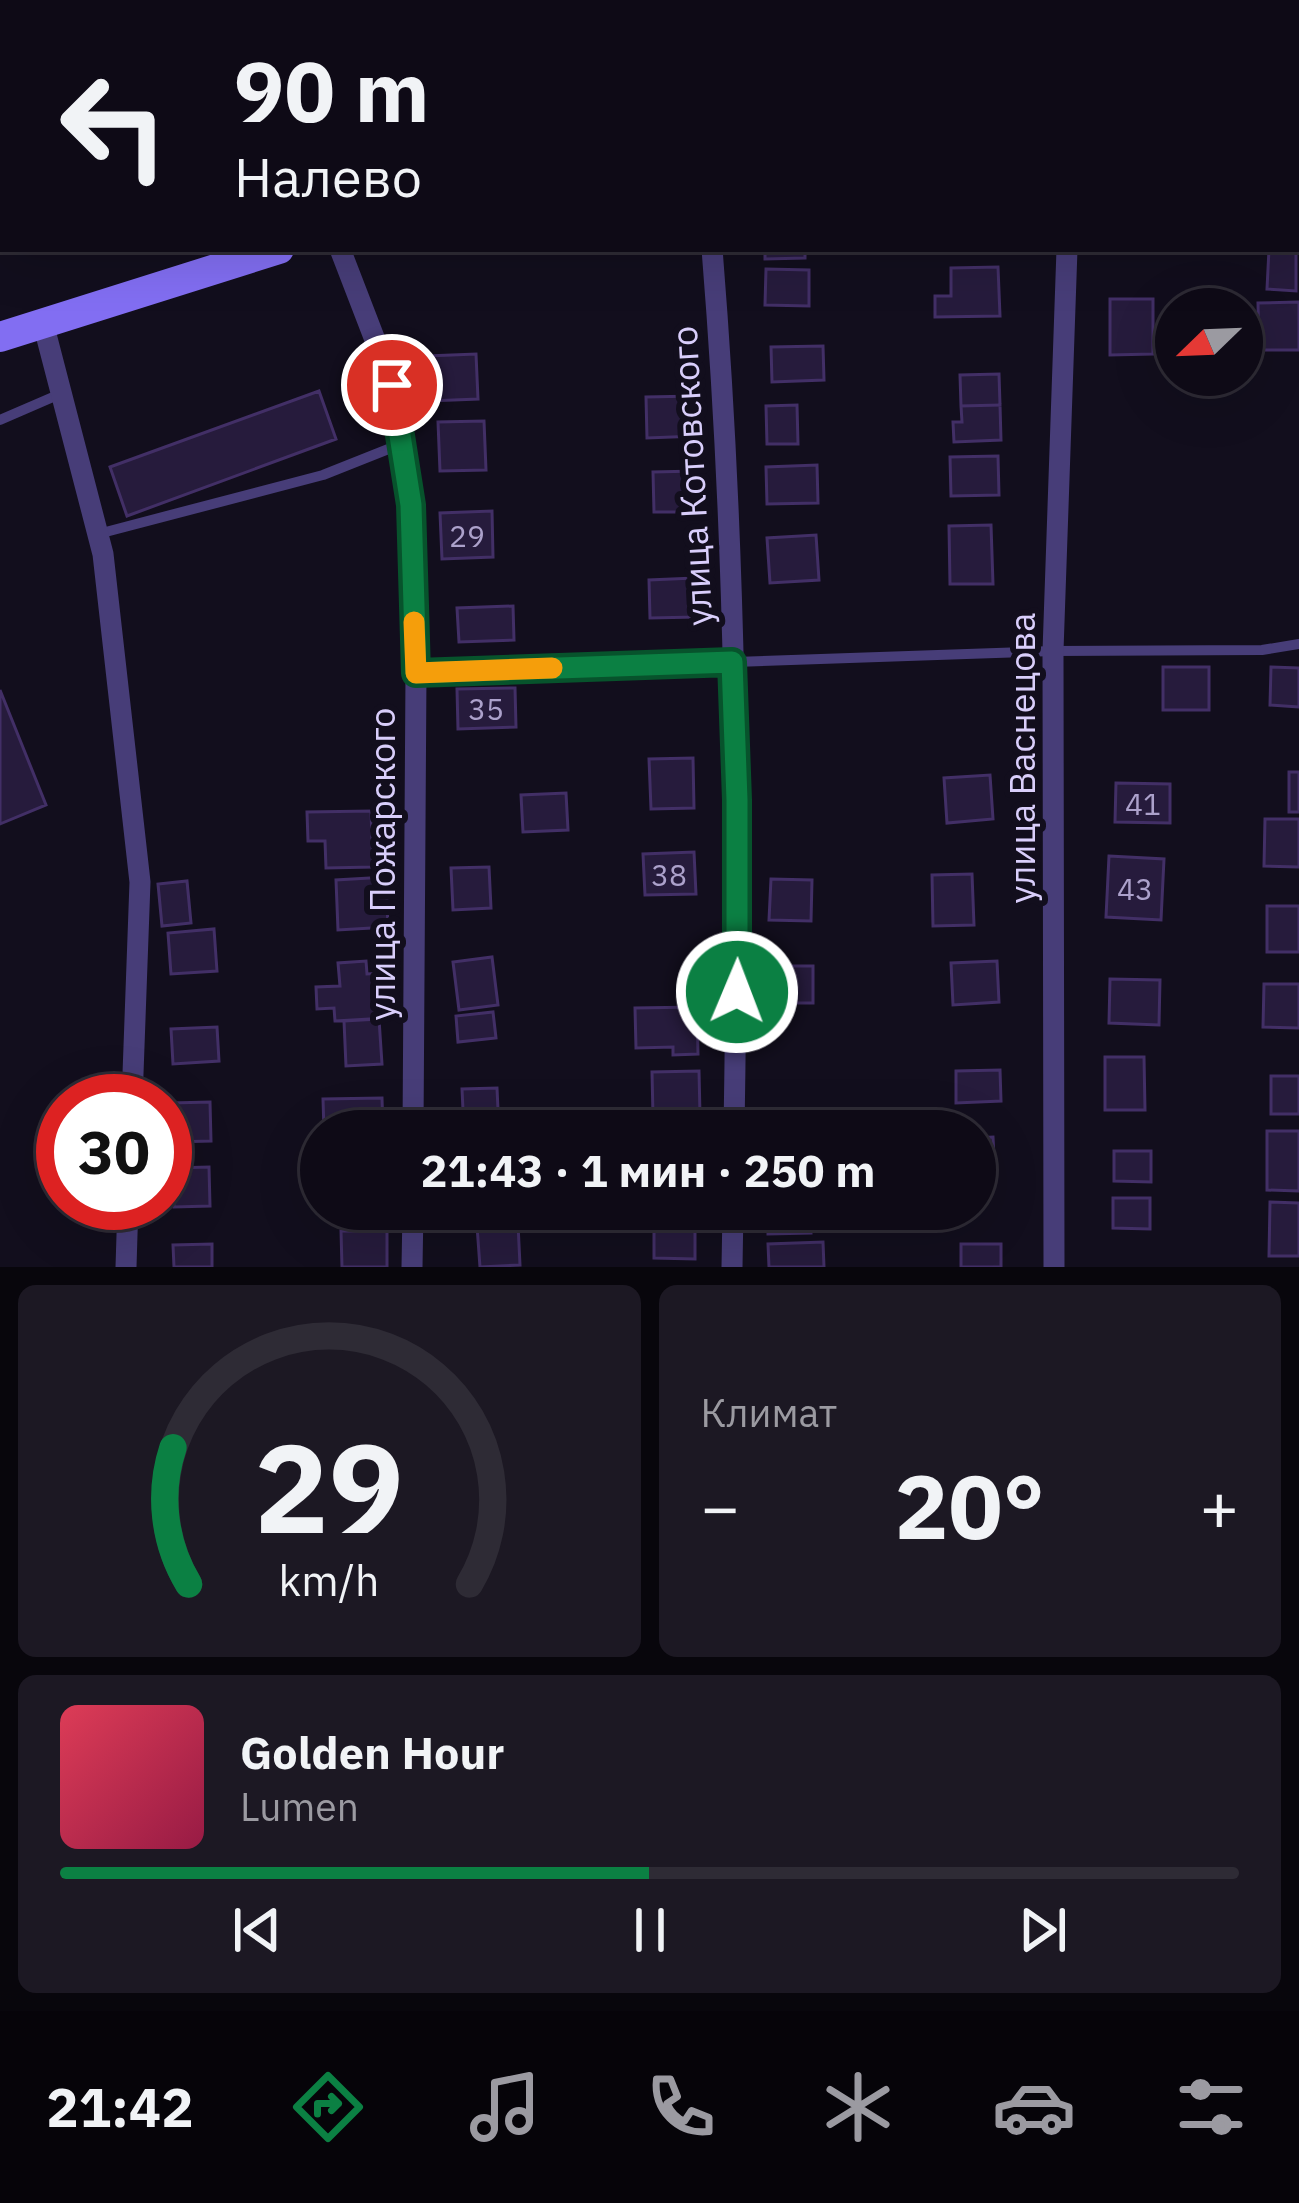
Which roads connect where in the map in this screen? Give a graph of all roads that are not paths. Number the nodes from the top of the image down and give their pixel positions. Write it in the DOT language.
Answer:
graph roads {
  1 [pos="269,252"];
  2 [pos="341,252"];
  3 [pos="712,252"];
  4 [pos="1067,252"];
  5 [pos="43,322"];
  6 [pos="0,337"];
  7 [pos="60,394"];
  8 [pos="0,420"];
  9 [pos="401,444"];
  10 [pos="98,534"];
  11 [pos="1299,644"];
  12 [pos="1053,651"];
  13 [pos="732,662"];
  14 [pos="416,673"];
  15 [pos="133,1074"];
  16 [pos="413,1110"];
  17 [pos="734,1110"];
  18 [pos="127,1230"];
  19 [pos="412,1230"];
  20 [pos="733,1230"];
  21 [pos="126,1267"];
  22 [pos="412,1267"];
  23 [pos="732,1267"];
  24 [pos="1054,1267"];
  1 -- 5 [label="main road"];
  2 -- 9 [label="street, улица Пожарского"];
  3 -- 13 [label="street, улица Котовского"];
  4 -- 12 [label="street, улица Васнецова"];
  5 -- 6 [label="main road"];
  5 -- 7 [label="street"];
  7 -- 8 [label="lane"];
  7 -- 10 [label="street"];
  9 -- 10 [label="lane"];
  9 -- 14 [label="street, улица Пожарского"];
  10 -- 15 [label="street"];
  11 -- 12 [label="lane"];
  12 -- 13 [label="lane"];
  12 -- 24 [label="street, улица Васнецова"];
  13 -- 14 [label="lane"];
  13 -- 17 [label="street, улица Котовского"];
  14 -- 16 [label="street, улица Пожарского"];
  18 -- 21 [label="street"];
  19 -- 22 [label="street"];
  20 -- 23 [label="street"];
}
